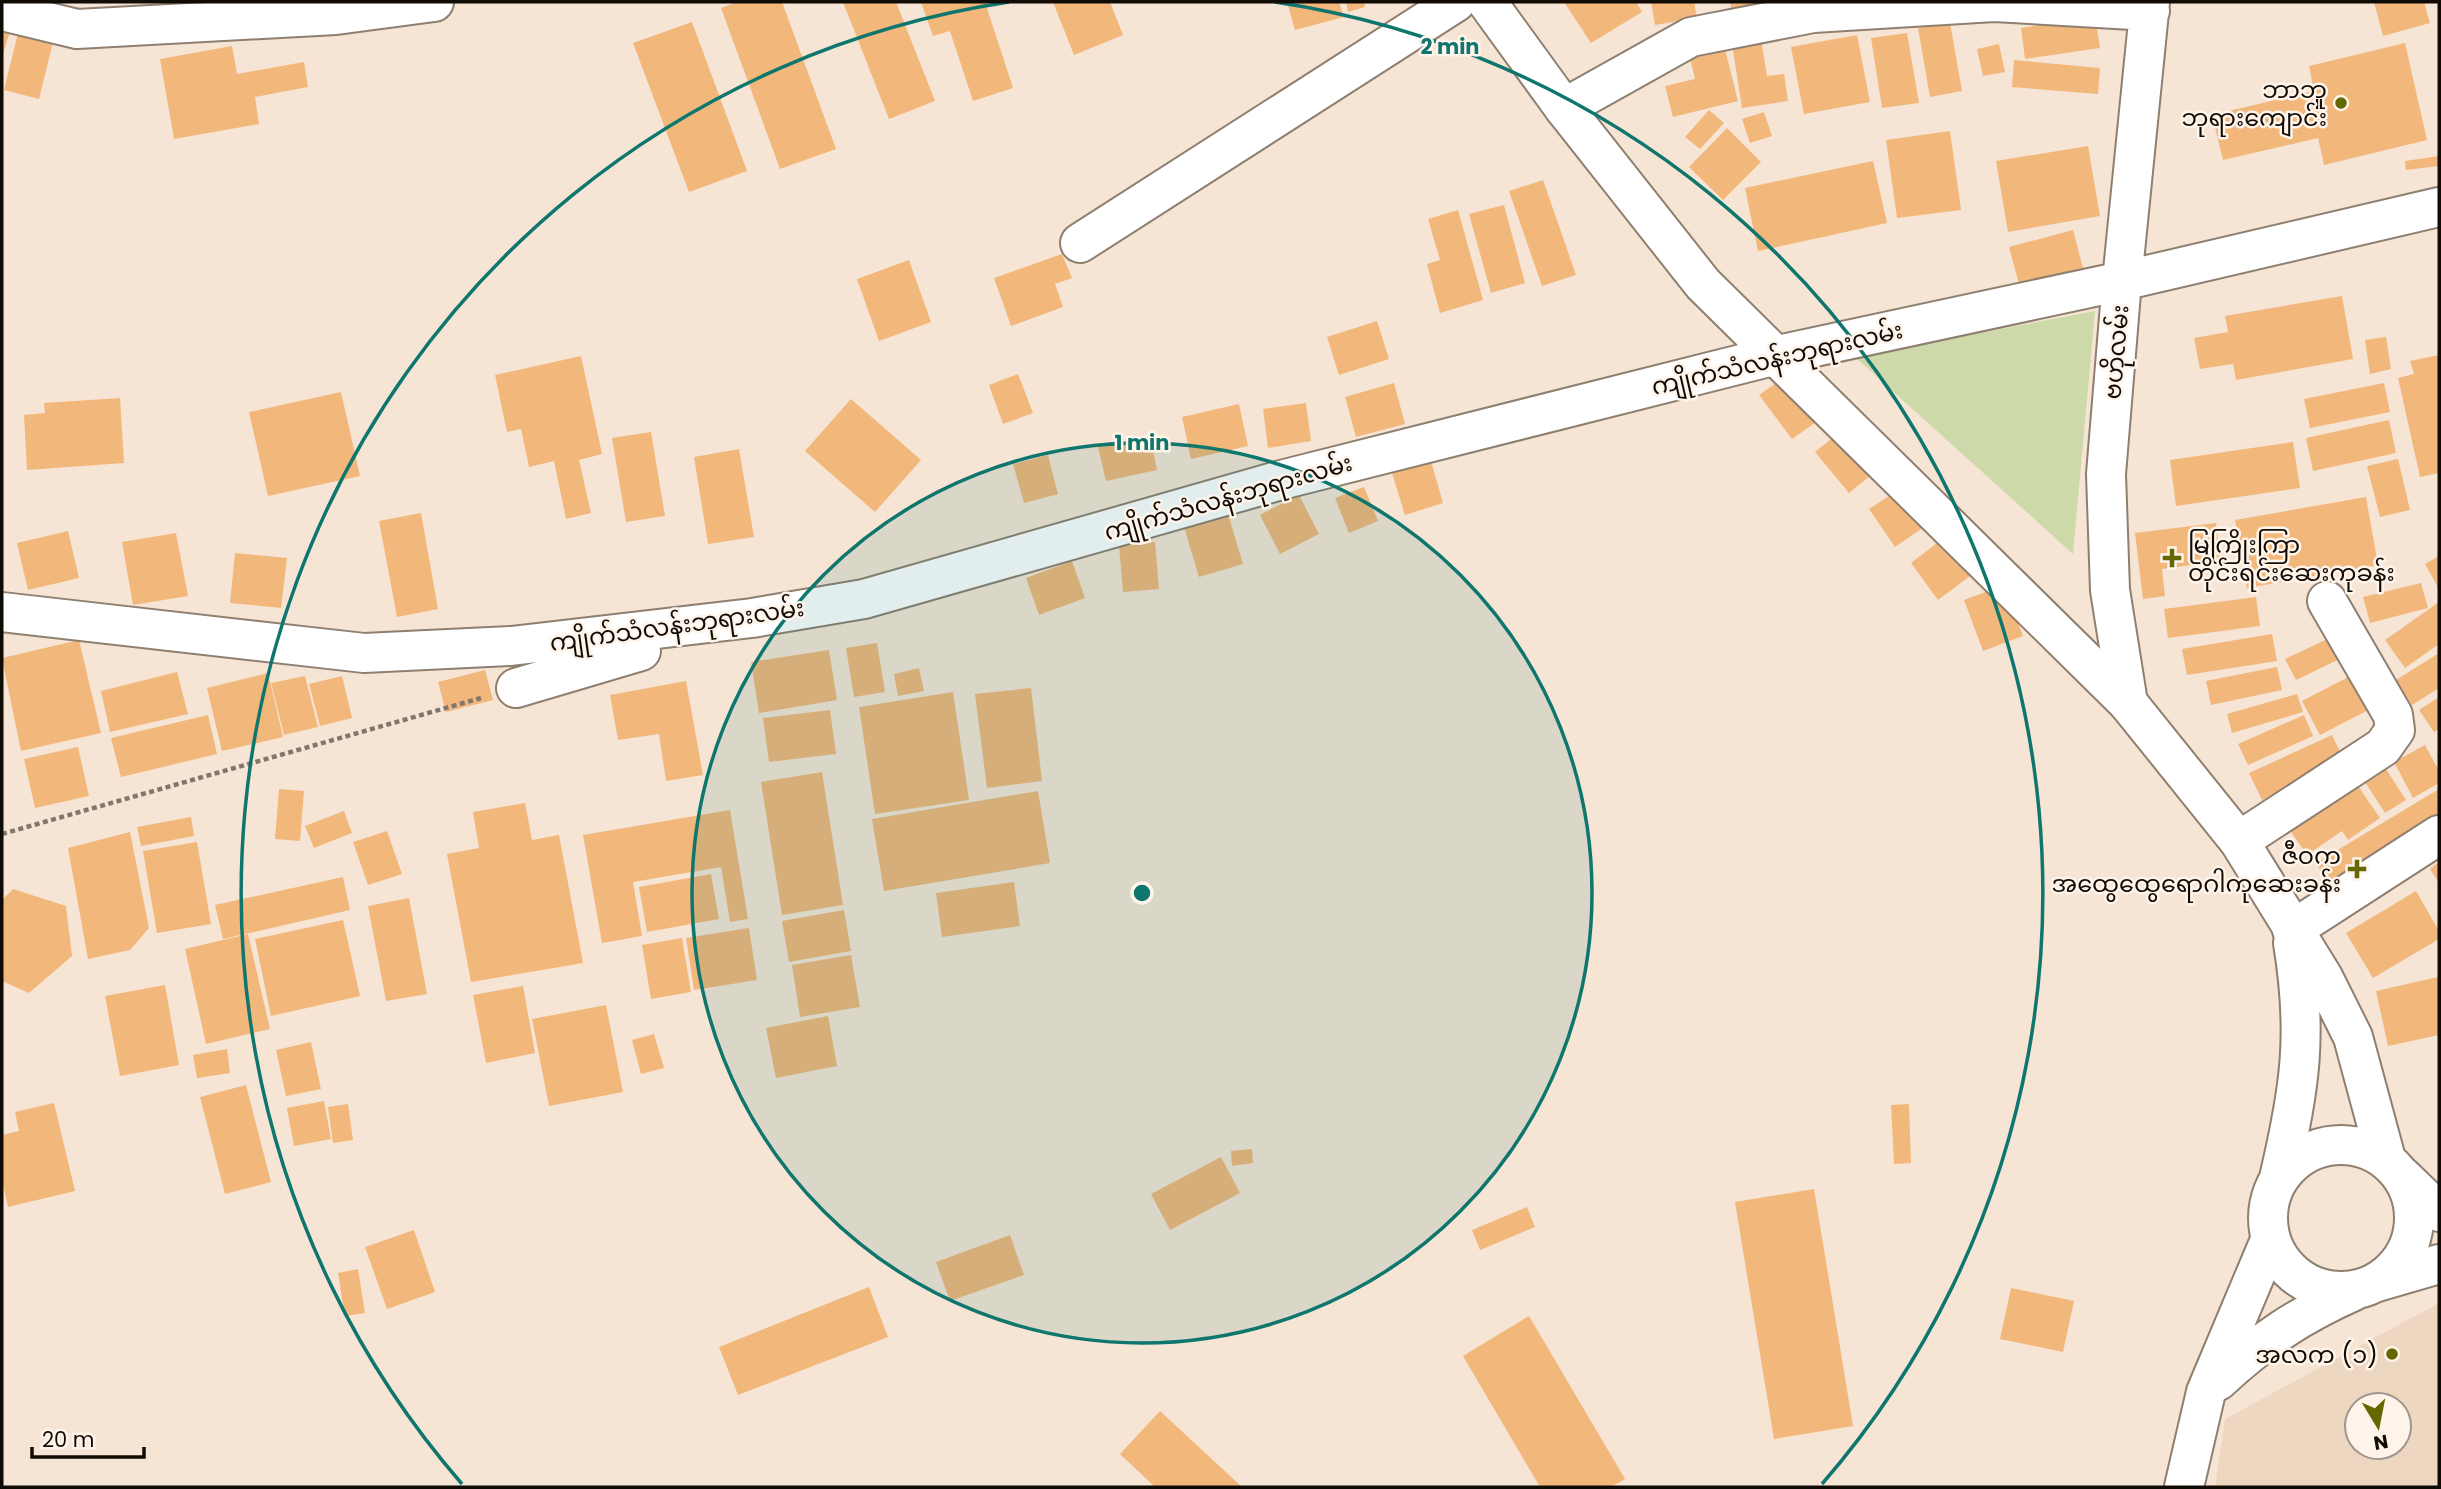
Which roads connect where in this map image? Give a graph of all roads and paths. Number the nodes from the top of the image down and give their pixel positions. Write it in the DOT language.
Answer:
graph roads {
  1 [pos="434,2"];
  2 [pos="1456,2"];
  3 [pos="1487,2"];
  4 [pos="2150,7"];
  5 [pos="2,11"];
  6 [pos="1564,108"];
  7 [pos="2439,207"];
  8 [pos="1080,243"];
  9 [pos="2122,281"];
  10 [pos="1773,356"];
  11 [pos="2328,601"];
  12 [pos="2,612"];
  13 [pos="752,618"];
  14 [pos="516,688"];
  15 [pos="2128,703"];
  16 [pos="2,834"];
  17 [pos="2439,835"];
  18 [pos="2239,841"];
  19 [pos="2291,930"];
  20 [pos="2394,1168"];
  21 [pos="2279,1178"];
  22 [pos="2439,1212"];
  23 [pos="2270,1240"];
  24 [pos="2439,1264"];
  25 [pos="2366,1286"];
  26 [pos="2206,1392"];
  27 [pos="2184,1487"];
  1 -- 5 [label="street"];
  2 -- 8 [label="street"];
  3 -- 6 [label="street"];
  4 -- 6 [label="street"];
  4 -- 9 [label="street, ဗဟိုလမ်း"];
  6 -- 10 [label="street"];
  7 -- 9 [label="street, ကျိုက်သံလန်းဘုရားလမ်း"];
  9 -- 10 [label="street, ကျိုက်သံလန်းဘုရားလမ်း"];
  9 -- 15 [label="street, ဗဟိုလမ်း"];
  10 -- 13 [label="street, ကျိုက်သံလန်းဘုရားလမ်း"];
  10 -- 15 [label="street"];
  11 -- 18 [label="street"];
  12 -- 13 [label="street, ကျိုက်သံလန်းဘုရားလမ်း"];
  13 -- 14 [label="street"];
  14 -- 16 [label="path"];
  15 -- 18 [label="street"];
  17 -- 19 [label="street"];
  18 -- 19 [label="street"];
  19 -- 20 [label="street"];
  19 -- 21 [label="street"];
  20 -- 21 [label="street"];
  20 -- 22 [label="street"];
  20 -- 25 [label="street"];
  21 -- 23 [label="street"];
  23 -- 25 [label="street"];
  23 -- 26 [label="street"];
  24 -- 25 [label="street"];
  25 -- 26 [label="street"];
  26 -- 27 [label="street"];
}
